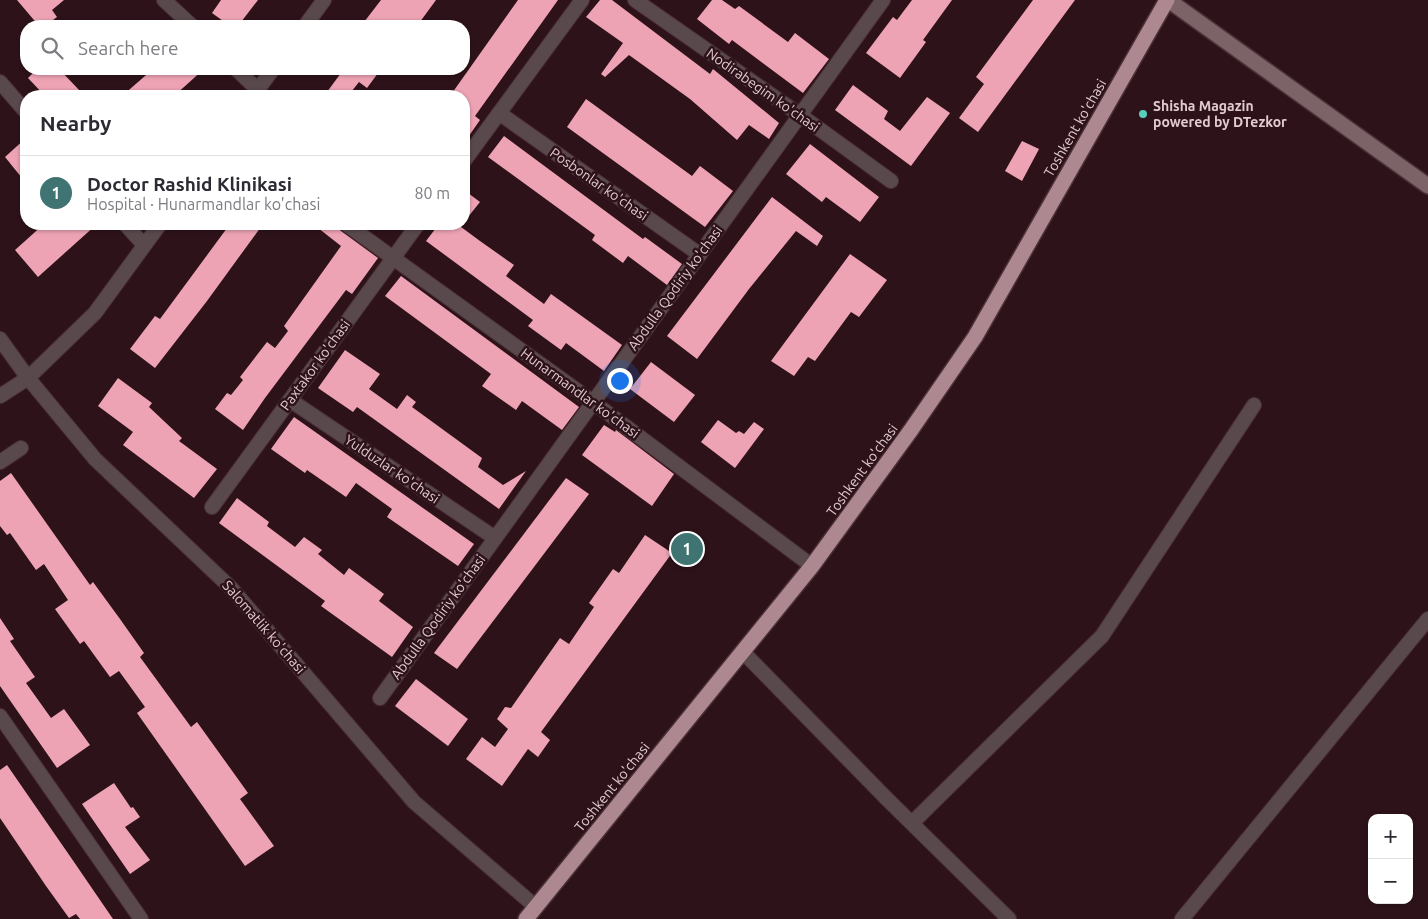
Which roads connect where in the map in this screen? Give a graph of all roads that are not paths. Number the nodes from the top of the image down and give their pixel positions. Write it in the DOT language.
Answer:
graph roads {
  1 [pos="164,0"];
  2 [pos="324,0"];
  3 [pos="582,0"];
  4 [pos="635,0"];
  5 [pos="883,0"];
  6 [pos="1167,0"];
  7 [pos="186,20"];
  8 [pos="309,20"];
  9 [pos="241,75"];
  10 [pos="270,75"];
  11 [pos="0,82"];
  12 [pos="254,90"];
  13 [pos="258,90"];
  14 [pos="20,105"];
  15 [pos="499,113"];
  16 [pos="800,115"];
  17 [pos="470,153"];
  18 [pos="891,181"];
  19 [pos="1428,186"];
  20 [pos="130,230"];
  21 [pos="156,230"];
  22 [pos="354,230"];
  23 [pos="414,230"];
  24 [pos="144,246"];
  25 [pos="699,254"];
  26 [pos="393,258"];
  27 [pos="0,338"];
  28 [pos="28,378"];
  29 [pos="0,396"];
  30 [pos="290,400"];
  31 [pos="593,402"];
  32 [pos="1254,405"];
  33 [pos="21,448"];
  34 [pos="0,462"];
  35 [pos="212,507"];
  36 [pos="495,538"];
  37 [pos="812,566"];
  38 [pos="1428,619"];
  39 [pos="743,652"];
  40 [pos="380,698"];
  41 [pos="0,716"];
  42 [pos="912,823"];
  43 [pos="536,906"];
  44 [pos="141,919"];
  45 [pos="526,919"];
  46 [pos="1009,919"];
  47 [pos="1182,919"];
  1 -- 7 [label="street"];
  2 -- 8 [label="street"];
  3 -- 15 [label="street"];
  4 -- 16 [label="street, Nodirabegim ko'chasi"];
  5 -- 16 [label="street, Abdulla Qodiriy ko'chasi"];
  6 -- 19 [label="street"];
  6 -- 37 [label="highway, Toshkent ko'chasi"];
  9 -- 12 [label="street"];
  10 -- 13 [label="street"];
  11 -- 14 [label="street"];
  15 -- 17 [label="street"];
  15 -- 25 [label="street, Posbonlar ko'chasi"];
  16 -- 18 [label="street, Nodirabegim ko'chasi"];
  16 -- 25 [label="street, Abdulla Qodiriy ko'chasi"];
  20 -- 24 [label="street"];
  21 -- 24 [label="street"];
  22 -- 26 [label="street, Hunarmandlar ko'chasi"];
  23 -- 26 [label="street, Paxtakor ko'chasi"];
  24 -- 28 [label="street"];
  25 -- 31 [label="street, Abdulla Qodiriy ko'chasi"];
  26 -- 30 [label="street, Paxtakor ko'chasi"];
  26 -- 31 [label="street, Hunarmandlar ko'chasi"];
  27 -- 28 [label="street, Salomatlik ko'chasi"];
  28 -- 29 [label="street"];
  28 -- 43 [label="street, Salomatlik ko'chasi"];
  30 -- 35 [label="street, Paxtakor ko'chasi"];
  30 -- 36 [label="street, Yulduzlar ko'chasi"];
  31 -- 36 [label="street, Abdulla Qodiriy ko'chasi"];
  31 -- 37 [label="street, Hunarmandlar ko'chasi"];
  32 -- 42 [label="street"];
  33 -- 34 [label="street"];
  36 -- 40 [label="street, Abdulla Qodiriy ko'chasi"];
  37 -- 39 [label="highway, Toshkent ko'chasi"];
  38 -- 47 [label="street"];
  39 -- 42 [label="street"];
  39 -- 43 [label="highway, Toshkent ko'chasi"];
  41 -- 44 [label="street"];
  42 -- 46 [label="street"];
  43 -- 45 [label="highway, Toshkent ko'chasi"];
}
